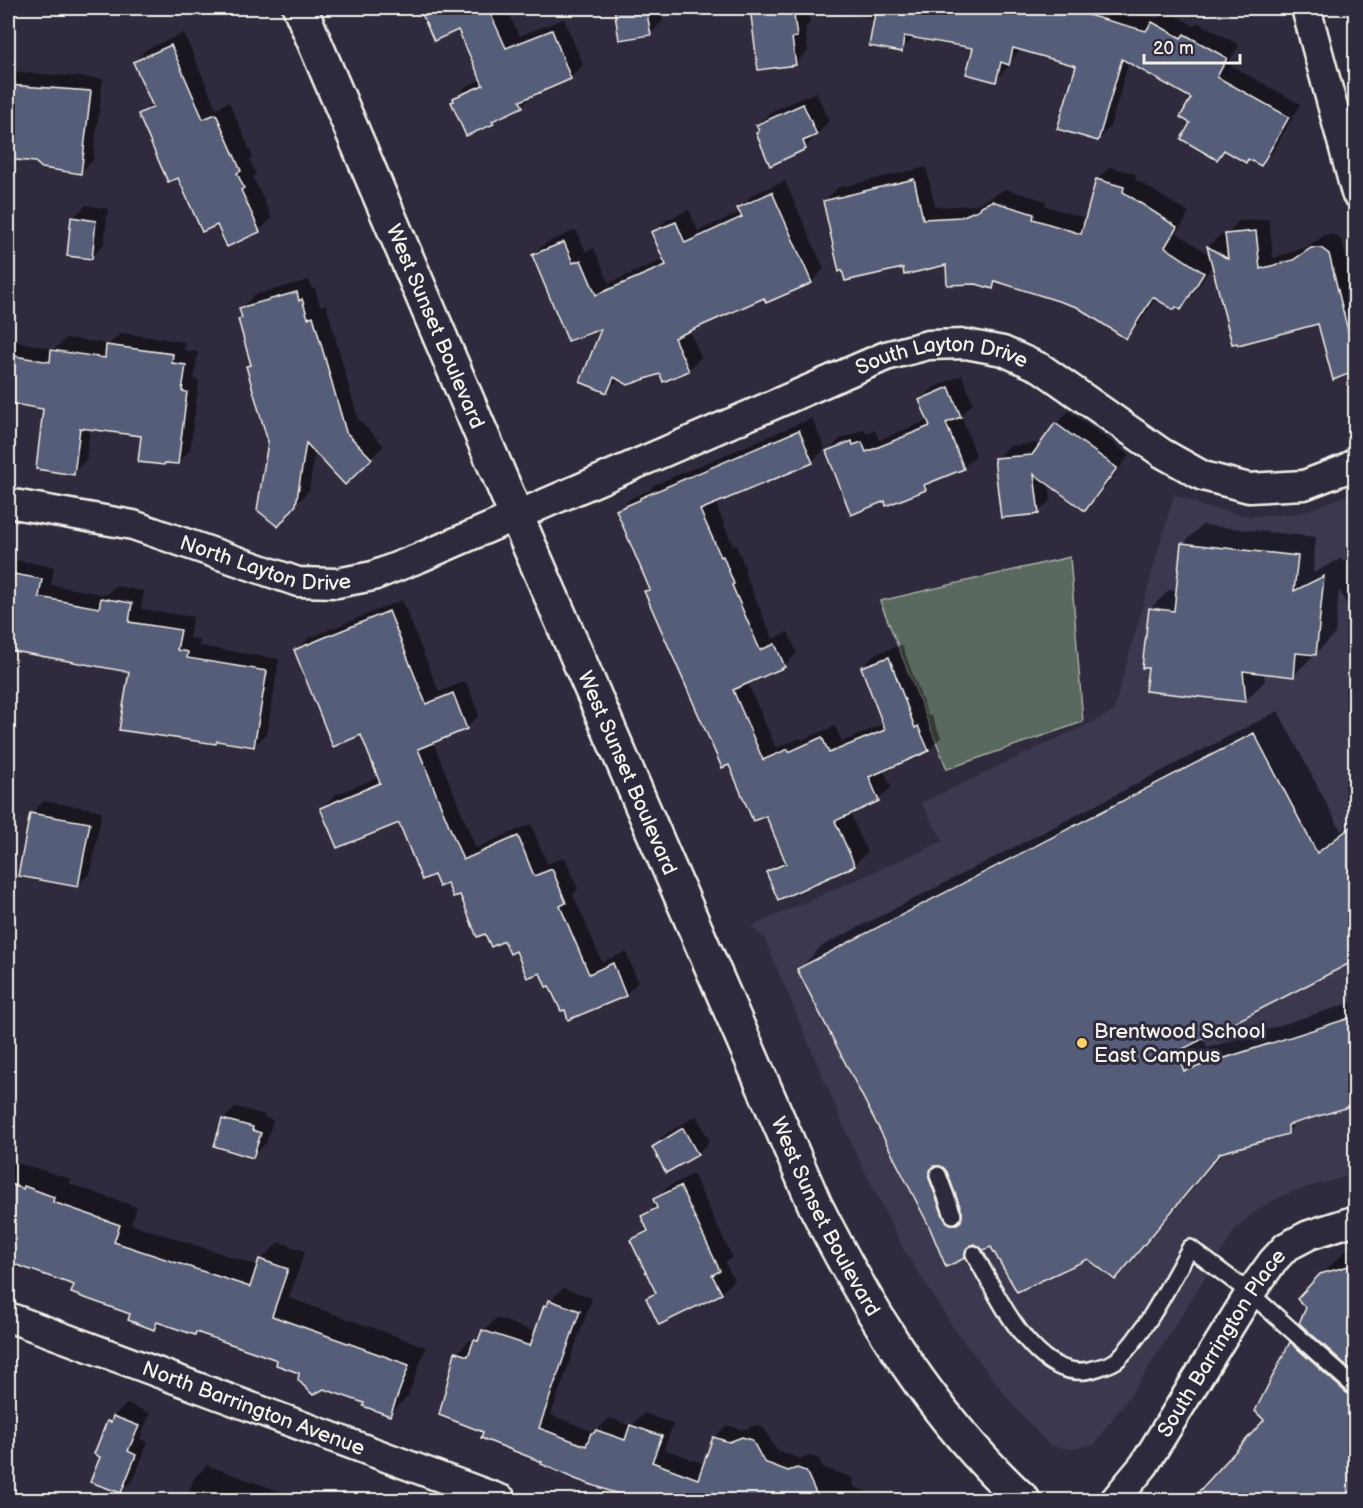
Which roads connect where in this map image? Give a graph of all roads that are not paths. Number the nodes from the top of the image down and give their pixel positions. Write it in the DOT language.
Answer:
graph roads {
  1 [pos="300,8"];
  2 [pos="1306,8"];
  3 [pos="1356,193"];
  4 [pos="1356,462"];
  5 [pos="8,503"];
  6 [pos="516,515"];
  7 [pos="938,1175"];
  8 [pos="953,1215"];
  9 [pos="1356,1220"];
  10 [pos="974,1254"];
  11 [pos="1250,1293"];
  12 [pos="8,1317"];
  13 [pos="1356,1388"];
  14 [pos="502,1500"];
  15 [pos="1023,1500"];
  16 [pos="1115,1500"];
  1 -- 6 [label="main road, West Sunset Boulevard"];
  2 -- 3 [label="street"];
  4 -- 6 [label="street, South Layton Drive"];
  5 -- 6 [label="street, North Layton Drive"];
  6 -- 15 [label="main road, West Sunset Boulevard"];
  7 -- 8 [label="lane"];
  9 -- 11 [label="street, South Barrington Place"];
  10 -- 11 [label="lane"];
  11 -- 13 [label="lane"];
  11 -- 16 [label="street, South Barrington Place"];
  12 -- 14 [label="street, North Barrington Avenue"];
}
